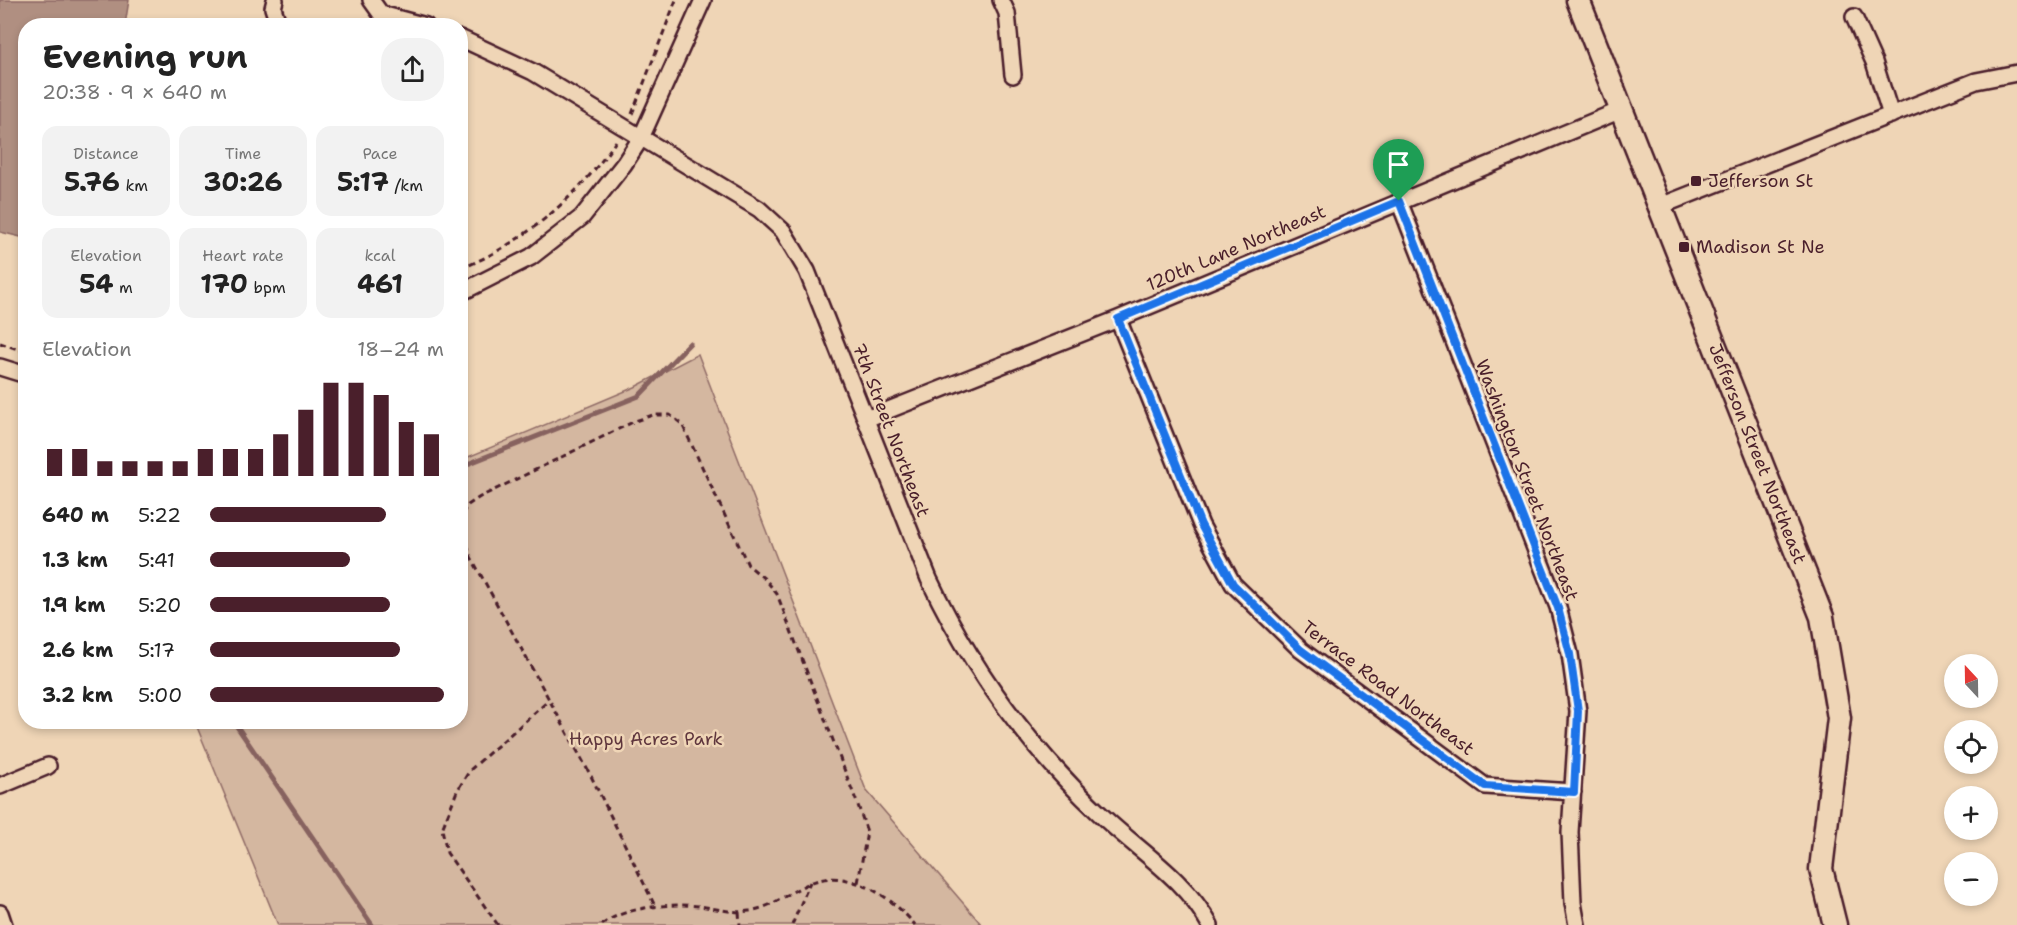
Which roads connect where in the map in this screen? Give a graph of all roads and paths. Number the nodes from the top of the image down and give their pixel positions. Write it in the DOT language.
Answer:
graph roads {
  1 [pos="275,0"];
  2 [pos="371,0"];
  3 [pos="676,0"];
  4 [pos="703,0"];
  5 [pos="1001,0"];
  6 [pos="1578,0"];
  7 [pos="1854,17"];
  8 [pos="276,18"];
  9 [pos="377,18"];
  10 [pos="468,42"];
  11 [pos="2017,73"];
  12 [pos="1013,75"];
  13 [pos="1621,110"];
  14 [pos="1891,115"];
  15 [pos="625,128"];
  16 [pos="641,138"];
  17 [pos="1399,201"];
  18 [pos="1658,207"];
  19 [pos="468,265"];
  20 [pos="468,289"];
  21 [pos="1118,319"];
  22 [pos="0,343"];
  23 [pos="18,349"];
  24 [pos="0,368"];
  25 [pos="18,373"];
  26 [pos="866,419"];
  27 [pos="468,505"];
  28 [pos="468,548"];
  29 [pos="548,700"];
  30 [pos="48,766"];
  31 [pos="0,786"];
  32 [pos="1574,792"];
  33 [pos="811,881"];
  34 [pos="858,883"];
  35 [pos="656,908"];
  36 [pos="739,912"];
  37 [pos="0,913"];
  38 [pos="4,925"];
  39 [pos="498,925"];
  40 [pos="602,925"];
  41 [pos="740,925"];
  42 [pos="792,925"];
  43 [pos="915,925"];
  44 [pos="1210,925"];
  45 [pos="1577,925"];
  46 [pos="1835,925"];
  1 -- 8 [label="street"];
  2 -- 9 [label="street"];
  3 -- 15 [label="path"];
  4 -- 16 [label="street"];
  5 -- 12 [label="street"];
  6 -- 13 [label="street, Jefferson Street Northeast"];
  7 -- 14 [label="street"];
  10 -- 15 [label="street, 7th Street Northeast"];
  11 -- 14 [label="street"];
  13 -- 17 [label="street, 120th Lane Northeast"];
  13 -- 18 [label="street, Jefferson Street Northeast"];
  14 -- 18 [label="street"];
  15 -- 16 [label="street, 7th Street Northeast"];
  15 -- 19 [label="path"];
  16 -- 20 [label="street"];
  16 -- 26 [label="street, 7th Street Northeast"];
  17 -- 21 [label="street, 120th Lane Northeast"];
  17 -- 32 [label="street, Washington Street Northeast"];
  18 -- 46 [label="street, Jefferson Street Northeast"];
  21 -- 26 [label="street, 120th Lane Northeast"];
  21 -- 32 [label="street, Terrace Road Northeast"];
  22 -- 23 [label="path"];
  24 -- 25 [label="street"];
  26 -- 44 [label="street, 7th Street Northeast"];
  27 -- 34 [label="path"];
  28 -- 29 [label="path"];
  29 -- 35 [label="path"];
  29 -- 39 [label="path"];
  30 -- 31 [label="street"];
  32 -- 45 [label="street, Washington Street Northeast"];
  33 -- 34 [label="path"];
  33 -- 36 [label="path"];
  33 -- 42 [label="path"];
  34 -- 43 [label="path"];
  35 -- 36 [label="path"];
  35 -- 40 [label="path"];
  36 -- 41 [label="path"];
  37 -- 38 [label="street"];
}
